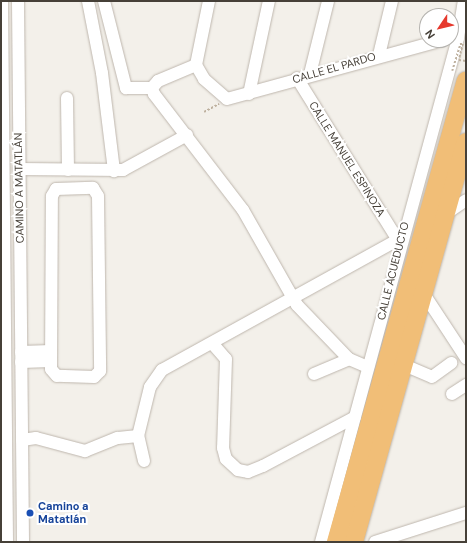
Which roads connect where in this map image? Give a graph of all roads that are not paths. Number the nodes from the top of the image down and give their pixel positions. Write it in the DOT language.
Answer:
graph roads {
  1 [pos="2,1"];
  2 [pos="18,1"];
  3 [pos="88,1"];
  4 [pos="104,1"];
  5 [pos="209,1"];
  6 [pos="269,1"];
  7 [pos="328,1"];
  8 [pos="392,1"];
  9 [pos="464,1"];
  10 [pos="460,18"];
  11 [pos="419,45"];
  12 [pos="379,55"];
  13 [pos="198,69"];
  14 [pos="310,74"];
  15 [pos="459,76"];
  16 [pos="297,78"];
  17 [pos="152,88"];
  18 [pos="248,94"];
  19 [pos="66,98"];
  20 [pos="187,135"];
  21 [pos="466,142"];
  22 [pos="19,169"];
  23 [pos="68,170"];
  24 [pos="114,171"];
  25 [pos="459,209"];
  26 [pos="20,228"];
  27 [pos="3,233"];
  28 [pos="399,239"];
  29 [pos="20,244"];
  30 [pos="3,285"];
  31 [pos="424,294"];
  32 [pos="293,299"];
  33 [pos="3,337"];
  34 [pos="21,337"];
  35 [pos="212,343"];
  36 [pos="51,356"];
  37 [pos="21,357"];
  38 [pos="349,358"];
  39 [pos="466,358"];
  40 [pos="451,363"];
  41 [pos="404,365"];
  42 [pos="368,367"];
  43 [pos="314,374"];
  44 [pos="466,385"];
  45 [pos="452,394"];
  46 [pos="355,416"];
  47 [pos="138,436"];
  48 [pos="22,440"];
  49 [pos="144,460"];
  50 [pos="466,513"];
  51 [pos="403,538"];
  52 [pos="7,542"];
  53 [pos="22,542"];
  54 [pos="321,542"];
  55 [pos="336,542"];
  56 [pos="354,542"];
  57 [pos="375,542"];
  1 -- 27 [label="street, CAMINO A MATATLÁN"];
  2 -- 22 [label="street, CAMINO A MATATLÁN"];
  3 -- 24 [label="street"];
  4 -- 17 [label="street"];
  5 -- 13 [label="street"];
  6 -- 18 [label="street"];
  7 -- 14 [label="street"];
  8 -- 12 [label="street"];
  9 -- 10 [label="street, CALLE ACUEDUCTO"];
  10 -- 28 [label="street, CALLE ACUEDUCTO"];
  11 -- 12 [label="street, CALLE EL PARDO"];
  12 -- 14 [label="street, CALLE EL PARDO"];
  13 -- 17 [label="street"];
  13 -- 18 [label="street, CALLE EL PARDO"];
  14 -- 16 [label="street, CALLE EL PARDO"];
  15 -- 55 [label="highway"];
  16 -- 18 [label="street, CALLE EL PARDO"];
  16 -- 28 [label="street, CALLE MANUEL ESPINOZA"];
  17 -- 20 [label="street"];
  19 -- 23 [label="street"];
  20 -- 24 [label="street"];
  20 -- 32 [label="street"];
  21 -- 25 [label="highway"];
  22 -- 23 [label="street"];
  22 -- 26 [label="street, CAMINO A MATATLÁN"];
  23 -- 24 [label="street"];
  25 -- 31 [label="highway"];
  26 -- 27 [label="street"];
  26 -- 29 [label="street, CAMINO A MATATLÁN"];
  27 -- 29 [label="street"];
  27 -- 30 [label="street, CAMINO A MATATLÁN"];
  28 -- 32 [label="street"];
  28 -- 42 [label="street, CALLE ACUEDUCTO"];
  29 -- 34 [label="street, CAMINO A MATATLÁN"];
  30 -- 33 [label="street, CAMINO A MATATLÁN"];
  31 -- 39 [label="street"];
  31 -- 41 [label="highway"];
  32 -- 35 [label="street"];
  32 -- 38 [label="street"];
  33 -- 34 [label="street"];
  33 -- 52 [label="street, CAMINO A MATATLÁN"];
  34 -- 37 [label="street, CAMINO A MATATLÁN"];
  35 -- 46 [label="street"];
  35 -- 47 [label="street"];
  36 -- 36 [label="street"];
  36 -- 37 [label="street"];
  37 -- 48 [label="street, CAMINO A MATATLÁN"];
  38 -- 42 [label="street"];
  38 -- 43 [label="street"];
  40 -- 41 [label="street"];
  41 -- 56 [label="highway"];
  42 -- 46 [label="street, CALLE ACUEDUCTO"];
  44 -- 45 [label="street"];
  46 -- 54 [label="street, CALLE ACUEDUCTO"];
  47 -- 48 [label="street"];
  47 -- 49 [label="street"];
  48 -- 53 [label="street, CAMINO A MATATLÁN"];
  50 -- 51 [label="street"];
  51 -- 57 [label="street"];
}
